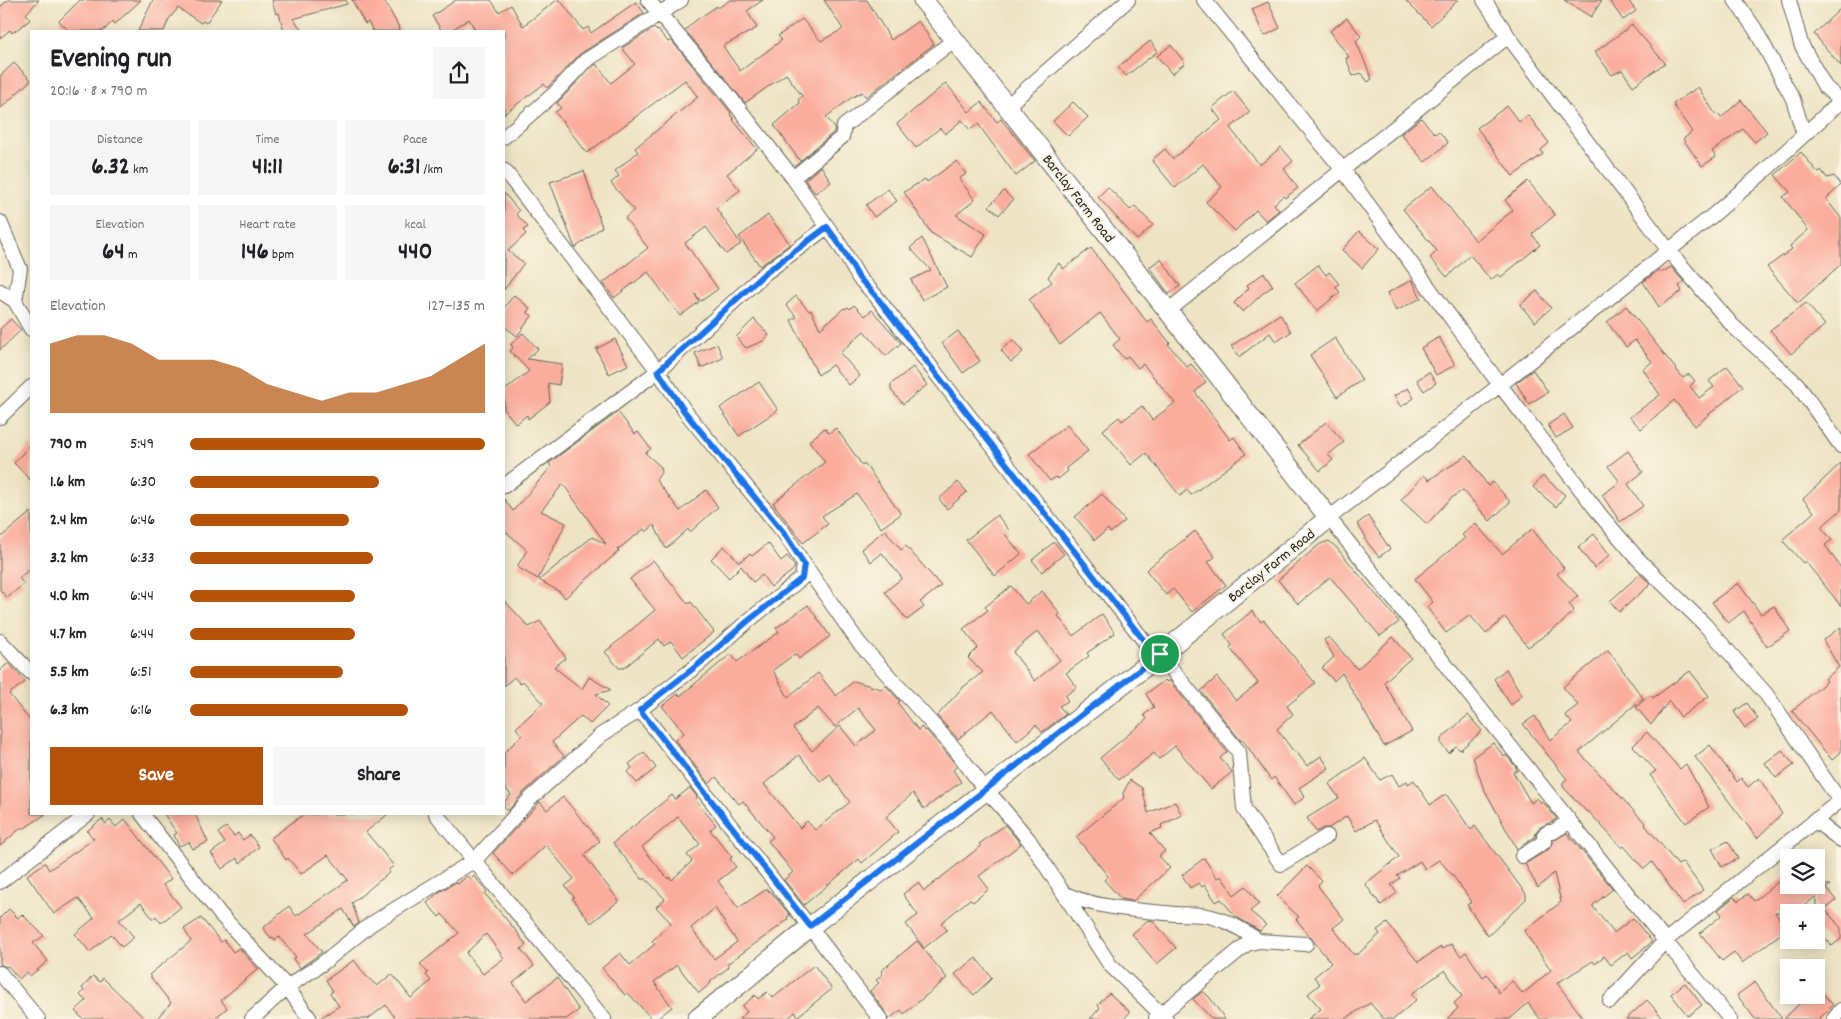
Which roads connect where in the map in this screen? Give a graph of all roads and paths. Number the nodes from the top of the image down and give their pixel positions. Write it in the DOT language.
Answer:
graph roads {
  1 [pos="648,0"];
  2 [pos="682,0"];
  3 [pos="923,0"];
  4 [pos="1128,0"];
  5 [pos="1204,0"];
  6 [pos="1484,0"];
  7 [pos="1735,0"];
  8 [pos="1789,0"];
  9 [pos="659,14"];
  10 [pos="1508,36"];
  11 [pos="954,40"];
  12 [pos="1841,101"];
  13 [pos="1007,106"];
  14 [pos="1804,134"];
  15 [pos="505,136"];
  16 [pos="1342,170"];
  17 [pos="505,172"];
  18 [pos="793,178"];
  19 [pos="0,222"];
  20 [pos="827,227"];
  21 [pos="1669,250"];
  22 [pos="0,292"];
  23 [pos="15,301"];
  24 [pos="1168,311"];
  25 [pos="30,327"];
  26 [pos="658,371"];
  27 [pos="1500,385"];
  28 [pos="30,388"];
  29 [pos="0,417"];
  30 [pos="1841,446"];
  31 [pos="505,485"];
  32 [pos="1329,518"];
  33 [pos="804,564"];
  34 [pos="0,641"];
  35 [pos="1160,654"];
  36 [pos="30,672"];
  37 [pos="640,710"];
  38 [pos="986,791"];
  39 [pos="1841,801"];
  40 [pos="87,815"];
  41 [pos="143,815"];
  42 [pos="437,815"];
  43 [pos="1814,820"];
  44 [pos="1570,821"];
  45 [pos="1326,836"];
  46 [pos="1841,840"];
  47 [pos="1522,856"];
  48 [pos="474,860"];
  49 [pos="0,882"];
  50 [pos="1064,892"];
  51 [pos="810,926"];
  52 [pos="1259,941"];
  53 [pos="1665,941"];
  54 [pos="1306,944"];
  55 [pos="0,973"];
  56 [pos="286,987"];
  57 [pos="1610,1001"];
  58 [pos="1841,1010"];
  59 [pos="1161,1017"];
  60 [pos="38,1019"];
  61 [pos="252,1019"];
  62 [pos="310,1019"];
  63 [pos="604,1019"];
  64 [pos="697,1019"];
  65 [pos="880,1019"];
  66 [pos="1730,1019"];
  67 [pos="1834,1019"];
  1 -- 9 [label="street"];
  2 -- 9 [label="street"];
  3 -- 11 [label="street, Barclay Farm Road"];
  4 -- 13 [label="street"];
  5 -- 16 [label="street"];
  6 -- 10 [label="street"];
  7 -- 14 [label="street"];
  8 -- 12 [label="street"];
  9 -- 15 [label="street"];
  9 -- 18 [label="street"];
  10 -- 16 [label="street"];
  10 -- 21 [label="street"];
  11 -- 13 [label="street, Barclay Farm Road"];
  11 -- 18 [label="street"];
  12 -- 14 [label="street"];
  13 -- 24 [label="street, Barclay Farm Road"];
  14 -- 21 [label="street"];
  16 -- 24 [label="street"];
  16 -- 27 [label="street"];
  17 -- 26 [label="street"];
  18 -- 20 [label="street"];
  19 -- 23 [label="street"];
  20 -- 26 [label="street"];
  20 -- 35 [label="street"];
  21 -- 27 [label="street"];
  21 -- 30 [label="street"];
  22 -- 23 [label="street"];
  23 -- 25 [label="street"];
  24 -- 32 [label="street, Barclay Farm Road"];
  26 -- 31 [label="street"];
  26 -- 33 [label="street"];
  27 -- 32 [label="street"];
  27 -- 39 [label="street"];
  28 -- 29 [label="street"];
  32 -- 35 [label="street, Barclay Farm Road"];
  32 -- 44 [label="street"];
  33 -- 37 [label="street"];
  33 -- 38 [label="street"];
  34 -- 36 [label="street"];
  35 -- 38 [label="street, Barclay Farm Road"];
  35 -- 45 [label="street"];
  37 -- 48 [label="street"];
  37 -- 51 [label="street"];
  38 -- 50 [label="street"];
  38 -- 51 [label="street, Barclay Farm Road"];
  39 -- 43 [label="street"];
  40 -- 49 [label="street"];
  41 -- 56 [label="street"];
  42 -- 48 [label="street"];
  43 -- 46 [label="street"];
  43 -- 53 [label="street"];
  44 -- 47 [label="street"];
  44 -- 53 [label="street"];
  48 -- 56 [label="street"];
  48 -- 63 [label="street"];
  50 -- 52 [label="street"];
  50 -- 59 [label="street"];
  51 -- 64 [label="street, Barclay Farm Road"];
  51 -- 65 [label="street"];
  52 -- 54 [label="street"];
  52 -- 59 [label="street"];
  53 -- 57 [label="street"];
  53 -- 66 [label="street"];
  55 -- 60 [label="street"];
  56 -- 61 [label="street"];
  56 -- 62 [label="street"];
  58 -- 67 [label="street"];
}
